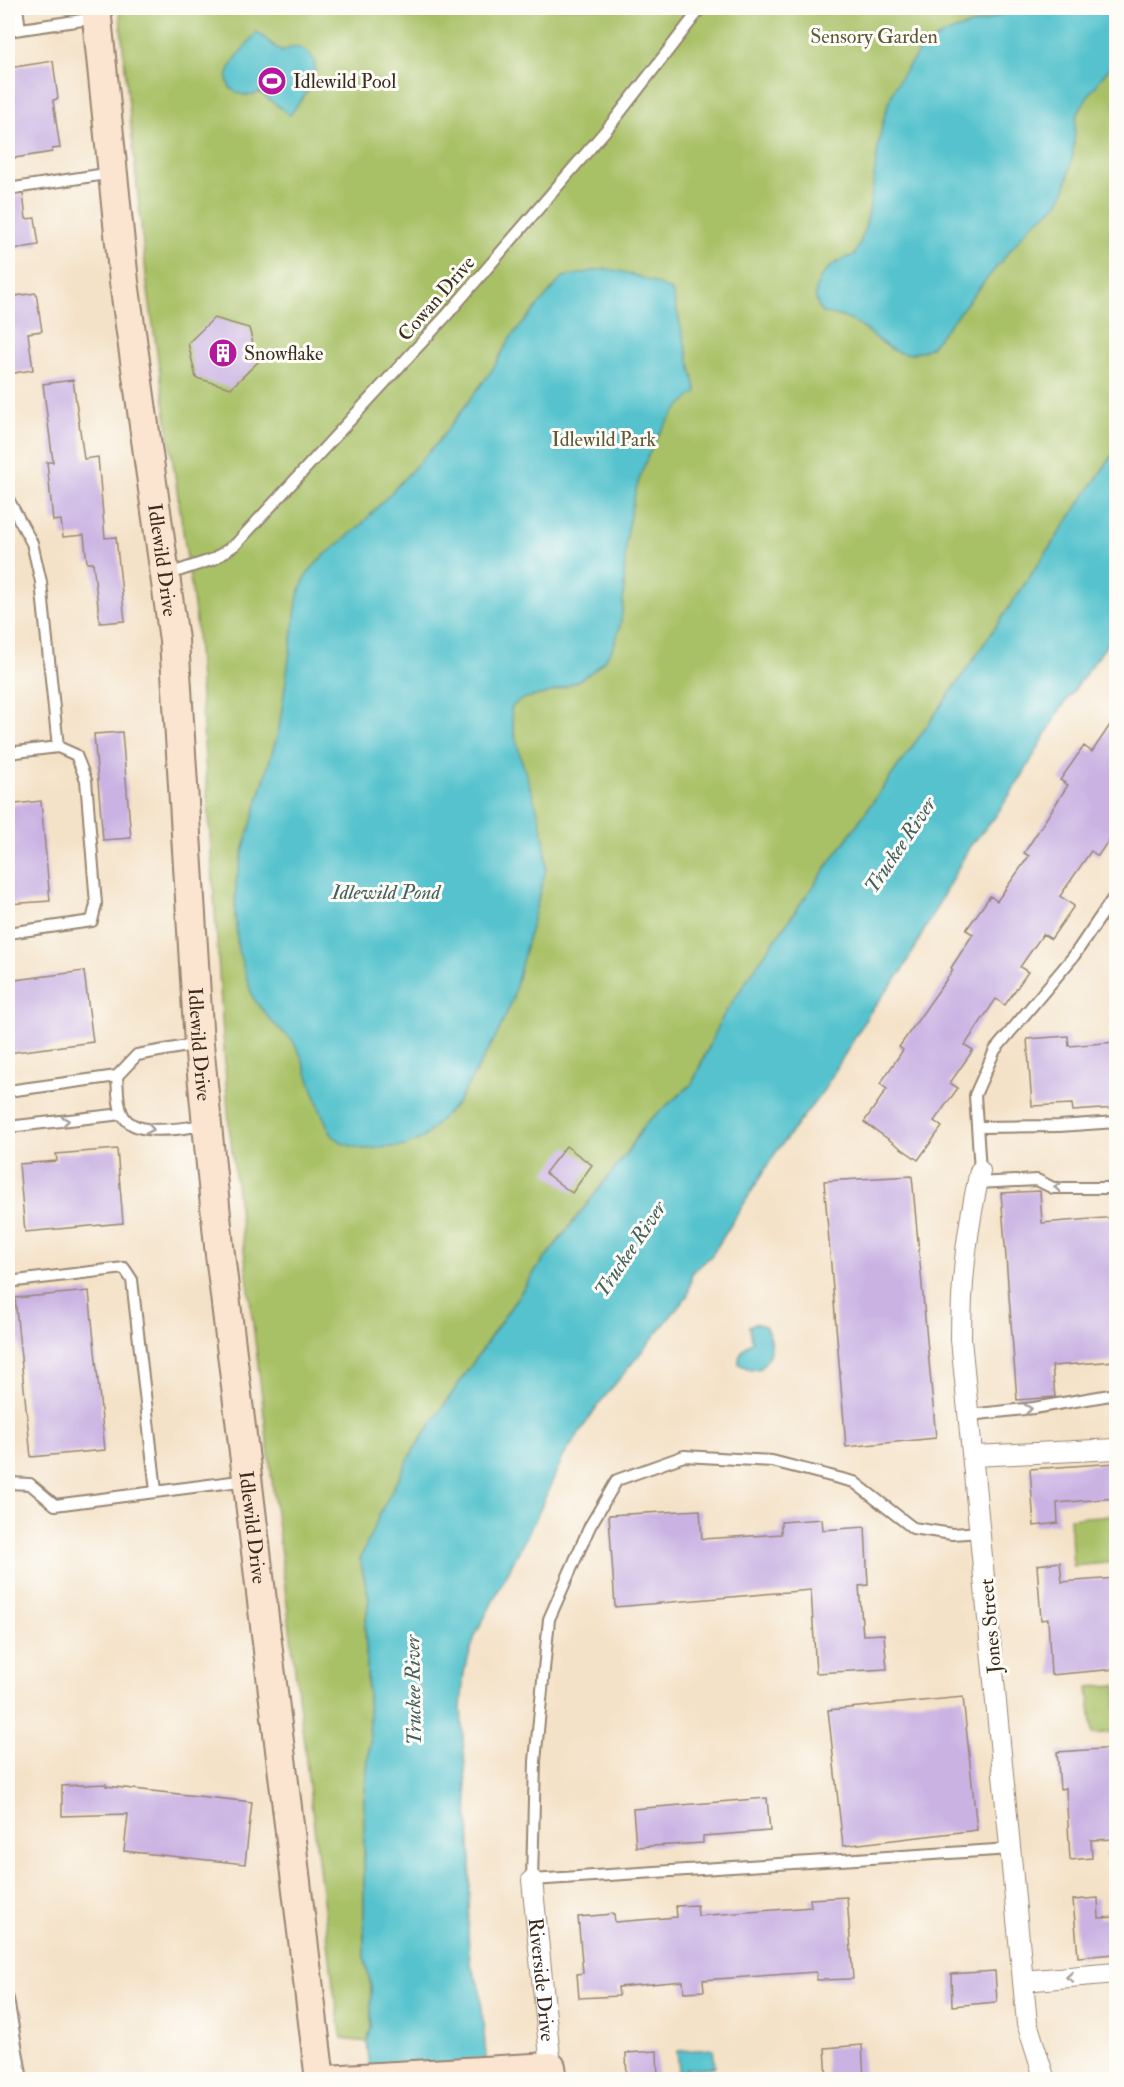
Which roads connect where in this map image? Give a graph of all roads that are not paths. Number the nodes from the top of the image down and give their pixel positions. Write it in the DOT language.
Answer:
graph roads {
  1 [pos="17,8"];
  2 [pos="701,8"];
  3 [pos="96,13"];
  4 [pos="20,29"];
  5 [pos="8,31"];
  6 [pos="112,173"];
  7 [pos="8,189"];
  8 [pos="8,499"];
  9 [pos="166,575"];
  10 [pos="58,747"];
  11 [pos="8,753"];
  12 [pos="1116,894"];
  13 [pos="8,933"];
  14 [pos="199,1044"];
  15 [pos="117,1076"];
  16 [pos="8,1091"];
  17 [pos="122,1114"];
  18 [pos="1116,1122"];
  19 [pos="206,1125"];
  20 [pos="8,1127"];
  21 [pos="977,1127"];
  22 [pos="979,1177"];
  23 [pos="1116,1188"];
  24 [pos="8,1282"];
  25 [pos="1116,1394"];
  26 [pos="969,1415"];
  27 [pos="1116,1449"];
  28 [pos="974,1456"];
  29 [pos="247,1480"];
  30 [pos="8,1483"];
  31 [pos="156,1491"];
  32 [pos="981,1532"];
  33 [pos="1011,1849"];
  34 [pos="532,1880"];
  35 [pos="1116,1972"];
  36 [pos="1023,1981"];
  37 [pos="8,1999"];
  38 [pos="10,2027"];
  39 [pos="552,2073"];
  40 [pos="22,2079"];
  41 [pos="329,2079"];
  42 [pos="1045,2079"];
  1 -- 4 [label="lane"];
  2 -- 9 [label="lane, Cowan Drive"];
  3 -- 4 [label="lane"];
  3 -- 6 [label="street, Idlewild Drive"];
  4 -- 5 [label="lane"];
  6 -- 7 [label="lane"];
  6 -- 9 [label="street, Idlewild Drive"];
  8 -- 10 [label="lane"];
  9 -- 14 [label="street, Idlewild Drive"];
  10 -- 11 [label="lane"];
  10 -- 13 [label="lane"];
  12 -- 21 [label="lane"];
  14 -- 15 [label="lane"];
  14 -- 19 [label="street, Idlewild Drive"];
  15 -- 16 [label="lane"];
  15 -- 17 [label="lane"];
  17 -- 19 [label="lane, one-way"];
  20 -- 17 [label="lane, one-way"];
  18 -- 21 [label="lane"];
  19 -- 29 [label="street, Idlewild Drive"];
  21 -- 22 [label="lane"];
  23 -- 22 [label="lane, one-way"];
  22 -- 26 [label="street, Jones Street"];
  24 -- 31 [label="lane"];
  26 -- 25 [label="lane, one-way"];
  26 -- 28 [label="street, Jones Street"];
  27 -- 28 [label="street"];
  28 -- 32 [label="street, Jones Street"];
  29 -- 31 [label="lane"];
  29 -- 41 [label="street, Idlewild Drive"];
  30 -- 31 [label="lane"];
  32 -- 33 [label="street, Jones Street"];
  32 -- 34 [label="lane"];
  33 -- 34 [label="lane"];
  33 -- 36 [label="street, Jones Street"];
  34 -- 39 [label="street, Riverside Drive"];
  35 -- 36 [label="street, one-way"];
  36 -- 42 [label="street, Jones Street"];
  37 -- 38 [label="lane"];
  38 -- 40 [label="lane"];
  39 -- 41 [label="street"];
}
